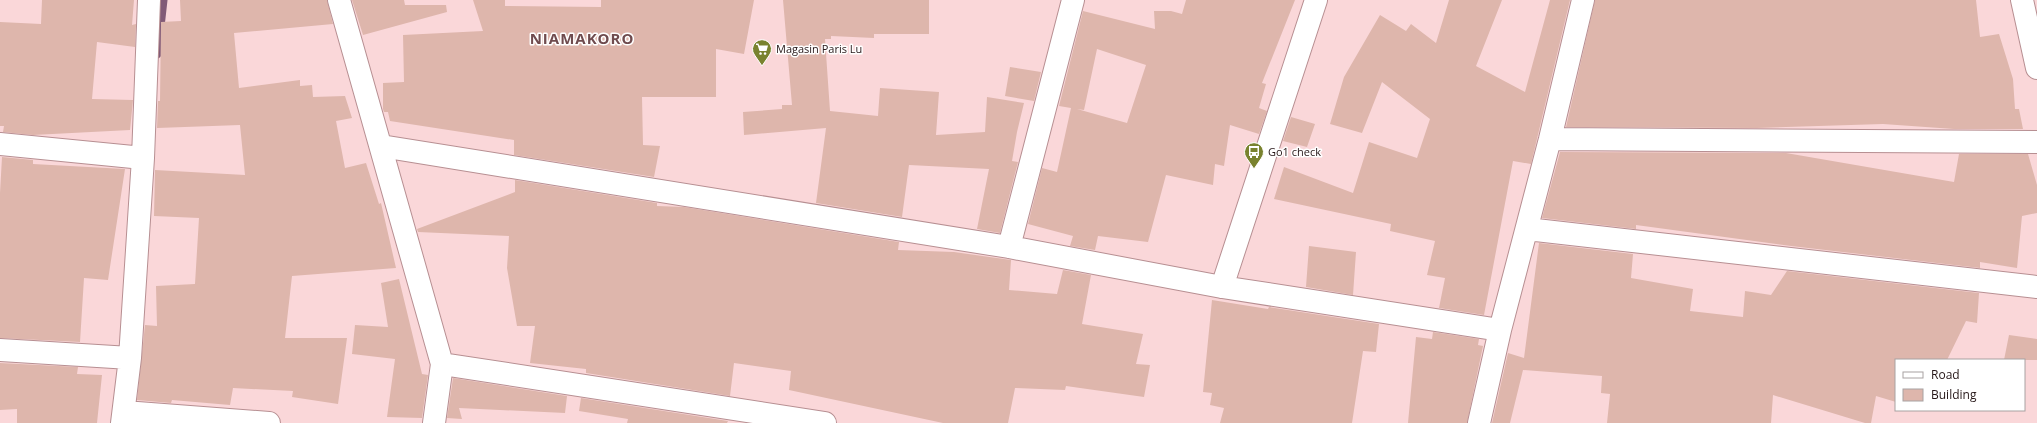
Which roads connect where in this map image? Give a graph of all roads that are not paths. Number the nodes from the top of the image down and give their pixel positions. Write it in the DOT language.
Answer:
graph roads {
  1 [pos="149,0"];
  2 [pos="339,0"];
  3 [pos="1074,0"];
  4 [pos="1316,0"];
  5 [pos="1583,0"];
  6 [pos="2022,0"];
  7 [pos="2037,68"];
  8 [pos="1550,139"];
  9 [pos="2037,142"];
  10 [pos="0,144"];
  11 [pos="381,146"];
  12 [pos="143,158"];
  13 [pos="1527,229"];
  14 [pos="1009,247"];
  15 [pos="1222,287"];
  16 [pos="2037,287"];
  17 [pos="1500,330"];
  18 [pos="0,350"];
  19 [pos="130,358"];
  20 [pos="442,364"];
  21 [pos="123,417"];
  22 [pos="269,423"];
  23 [pos="434,423"];
  24 [pos="825,423"];
  25 [pos="1480,423"];
  1 -- 12 [label="street"];
  2 -- 11 [label="street"];
  3 -- 14 [label="street"];
  4 -- 15 [label="street"];
  5 -- 8 [label="street"];
  6 -- 7 [label="street"];
  8 -- 9 [label="street"];
  8 -- 13 [label="street"];
  10 -- 12 [label="street"];
  11 -- 14 [label="street"];
  11 -- 20 [label="street"];
  12 -- 19 [label="street"];
  13 -- 16 [label="street"];
  13 -- 17 [label="street"];
  14 -- 15 [label="street"];
  15 -- 17 [label="street"];
  17 -- 25 [label="street"];
  18 -- 19 [label="street"];
  19 -- 21 [label="street"];
  20 -- 23 [label="street"];
  20 -- 24 [label="street"];
  21 -- 22 [label="street"];
}
